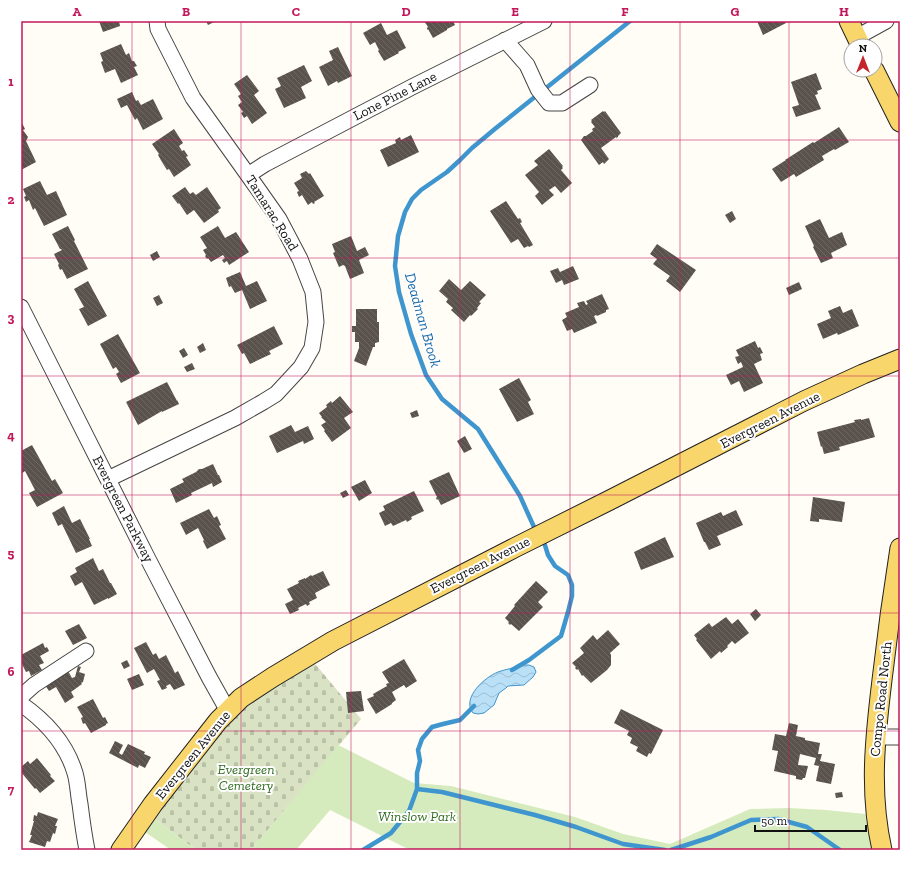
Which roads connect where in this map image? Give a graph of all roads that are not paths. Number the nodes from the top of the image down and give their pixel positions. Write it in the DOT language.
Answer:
graph roads {
  1 [pos="156,21"];
  2 [pos="544,21"];
  3 [pos="886,21"];
  4 [pos="856,35"];
  5 [pos="505,40"];
  6 [pos="878,78"];
  7 [pos="590,85"];
  8 [pos="900,122"];
  9 [pos="248,175"];
  10 [pos="21,306"];
  11 [pos="900,359"];
  12 [pos="108,479"];
  13 [pos="900,548"];
  14 [pos="86,651"];
  15 [pos="21,697"];
  16 [pos="21,704"];
  17 [pos="228,711"];
  18 [pos="876,737"];
  19 [pos="900,737"];
  20 [pos="87,850"];
  21 [pos="121,850"];
  22 [pos="882,850"];
  1 -- 9 [label="street, Tamarac Road"];
  2 -- 5 [label="street, Lone Pine Lane"];
  3 -- 4 [label="street"];
  5 -- 7 [label="street"];
  5 -- 9 [label="street, Lone Pine Lane"];
  6 -- 8 [label="main road"];
  9 -- 12 [label="street, Tamarac Road"];
  10 -- 12 [label="street, Evergreen Parkway"];
  11 -- 17 [label="main road, Evergreen Avenue"];
  12 -- 17 [label="street, Evergreen Parkway"];
  13 -- 18 [label="main road, Compo Road North"];
  14 -- 15 [label="street"];
  16 -- 20 [label="street"];
  17 -- 21 [label="main road, Evergreen Avenue"];
  18 -- 19 [label="street"];
  18 -- 22 [label="main road, Compo Road North"];
}
